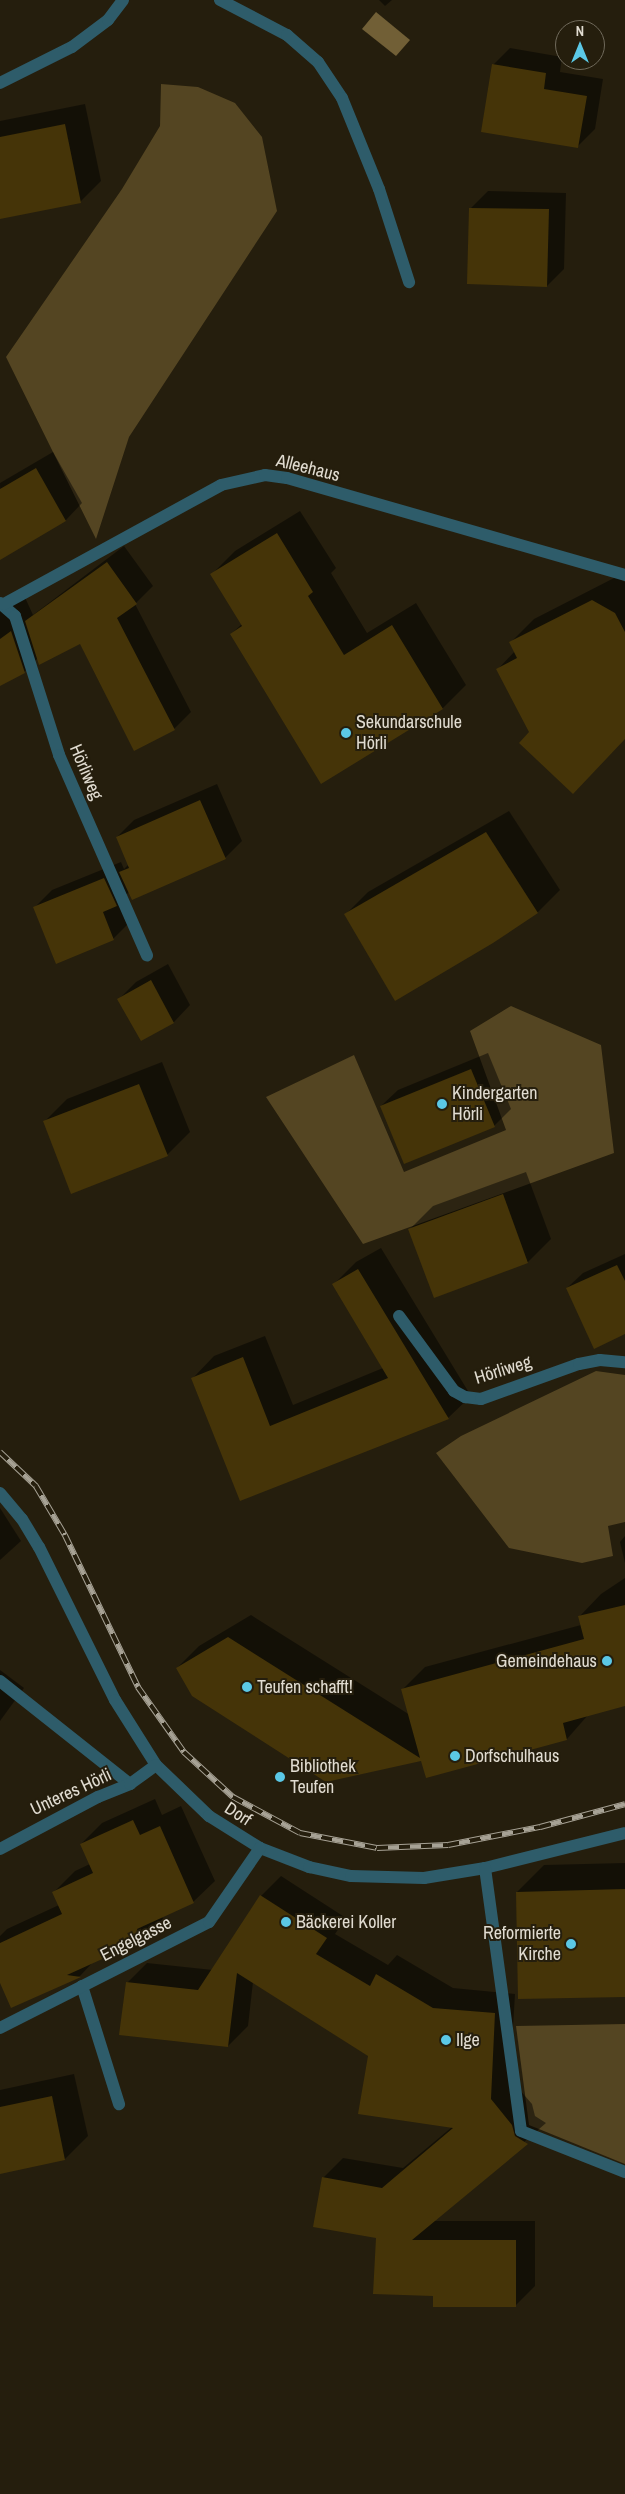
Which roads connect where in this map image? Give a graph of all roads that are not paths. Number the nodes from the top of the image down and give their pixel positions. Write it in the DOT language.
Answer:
graph roads {
  1 [pos="123,0"];
  2 [pos="220,0"];
  3 [pos="0,83"];
  4 [pos="409,282"];
  5 [pos="625,575"];
  6 [pos="2,603"];
  7 [pos="147,956"];
  8 [pos="399,1316"];
  9 [pos="625,1362"];
  10 [pos="0,1493"];
  11 [pos="0,1681"];
  12 [pos="156,1765"];
  13 [pos="130,1784"];
  14 [pos="625,1833"];
  15 [pos="260,1848"];
  16 [pos="0,1849"];
  17 [pos="485,1868"];
  18 [pos="82,1986"];
  19 [pos="0,2028"];
  20 [pos="120,2104"];
  21 [pos="625,2172"];
  1 -- 3 [label="street"];
  2 -- 4 [label="street"];
  5 -- 6 [label="street, Alleehaus"];
  6 -- 7 [label="street, Hörliweg"];
  8 -- 9 [label="street, Hörliweg"];
  10 -- 12 [label="street, Dorf"];
  11 -- 13 [label="street"];
  12 -- 13 [label="street, Unteres Hörli"];
  12 -- 15 [label="street, Dorf"];
  13 -- 16 [label="street, Unteres Hörli"];
  14 -- 17 [label="street, Dorf"];
  15 -- 17 [label="street, Dorf"];
  15 -- 18 [label="street, Engelgasse"];
  17 -- 21 [label="street"];
  18 -- 19 [label="street, Engelgasse"];
  18 -- 20 [label="street"];
}
